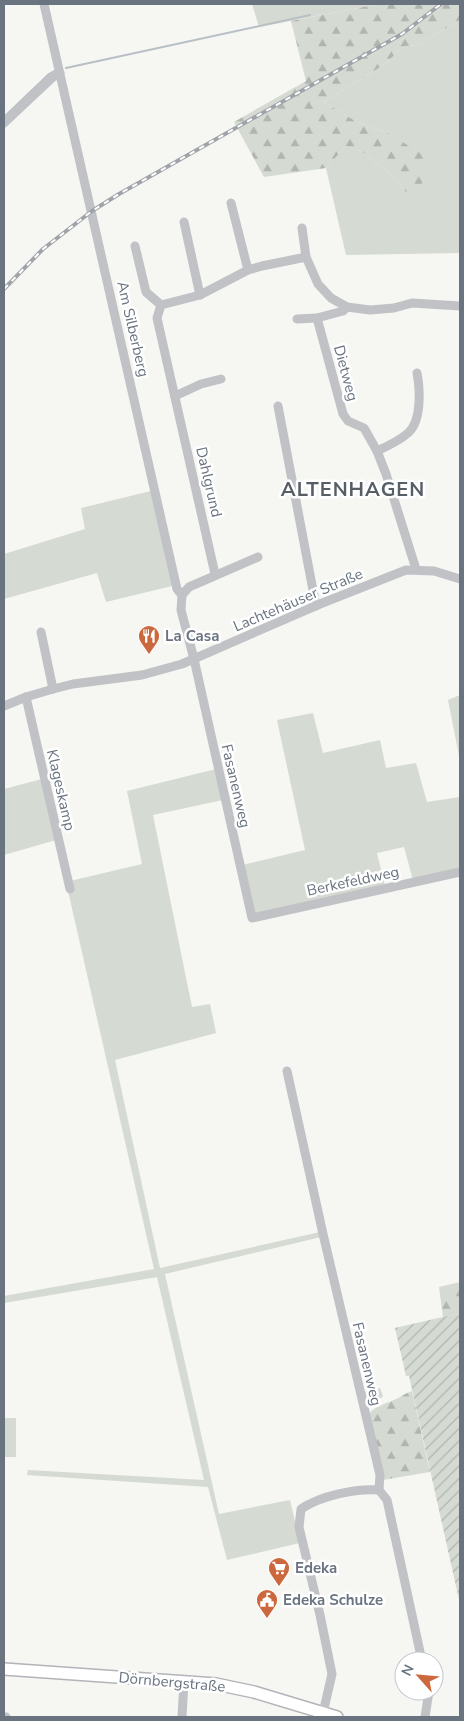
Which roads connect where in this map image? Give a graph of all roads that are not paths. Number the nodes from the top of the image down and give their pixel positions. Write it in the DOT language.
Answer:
graph roads {
  1 [pos="44,4"];
  2 [pos="60,73"];
  3 [pos="4,123"];
  4 [pos="231,203"];
  5 [pos="184,222"];
  6 [pos="302,228"];
  7 [pos="135,246"];
  8 [pos="306,257"];
  9 [pos="248,270"];
  10 [pos="200,295"];
  11 [pos="161,305"];
  12 [pos="460,306"];
  13 [pos="347,308"];
  14 [pos="317,318"];
  15 [pos="297,319"];
  16 [pos="416,373"];
  17 [pos="221,379"];
  18 [pos="175,396"];
  19 [pos="278,406"];
  20 [pos="377,451"];
  21 [pos="258,557"];
  22 [pos="416,569"];
  23 [pos="215,574"];
  24 [pos="460,579"];
  25 [pos="182,595"];
  26 [pos="316,606"];
  27 [pos="41,632"];
  28 [pos="194,659"];
  29 [pos="53,689"];
  30 [pos="26,697"];
  31 [pos="4,706"];
  32 [pos="460,872"];
  33 [pos="70,889"];
  34 [pos="252,918"];
  35 [pos="287,1071"];
  36 [pos="379,1490"];
  37 [pos="420,1651"];
  38 [pos="4,1669"];
  39 [pos="184,1681"];
  40 [pos="427,1701"];
  41 [pos="323,1713"];
  42 [pos="182,1717"];
  43 [pos="337,1717"];
  44 [pos="425,1717"];
  1 -- 2 [label="street, Am Silberberg"];
  2 -- 3 [label="street"];
  2 -- 25 [label="street, Am Silberberg"];
  4 -- 9 [label="street"];
  5 -- 10 [label="street"];
  6 -- 8 [label="street"];
  7 -- 11 [label="street"];
  8 -- 9 [label="street"];
  8 -- 13 [label="street"];
  9 -- 10 [label="street"];
  10 -- 11 [label="street"];
  11 -- 18 [label="street, Dahlgrund"];
  12 -- 13 [label="street"];
  13 -- 14 [label="street"];
  14 -- 15 [label="street"];
  14 -- 20 [label="street, Dietweg"];
  16 -- 20 [label="street"];
  17 -- 18 [label="street"];
  18 -- 23 [label="street, Dahlgrund"];
  19 -- 26 [label="street"];
  20 -- 22 [label="street, Dietweg"];
  21 -- 23 [label="street"];
  22 -- 24 [label="street, Lachtehäuser Straße"];
  22 -- 26 [label="street, Lachtehäuser Straße"];
  23 -- 25 [label="street"];
  25 -- 28 [label="street, Am Silberberg"];
  26 -- 28 [label="street, Lachtehäuser Straße"];
  27 -- 29 [label="street"];
  28 -- 29 [label="street, Lachtehäuser Straße"];
  28 -- 34 [label="street, Fasanenweg"];
  29 -- 30 [label="street, Lachtehäuser Straße"];
  30 -- 31 [label="street, Lachtehäuser Straße"];
  30 -- 33 [label="street, Klageskamp"];
  32 -- 34 [label="street, Berkefeldweg"];
  35 -- 36 [label="street, Fasanenweg"];
  36 -- 37 [label="street, Fasanenweg"];
  36 -- 41 [label="street"];
  38 -- 39 [label="main road, Dörnbergstraße"];
  39 -- 41 [label="main road, Dörnbergstraße"];
  39 -- 42 [label="street"];
  40 -- 44 [label="street"];
  41 -- 43 [label="main road, Dörnbergstraße"];
}
